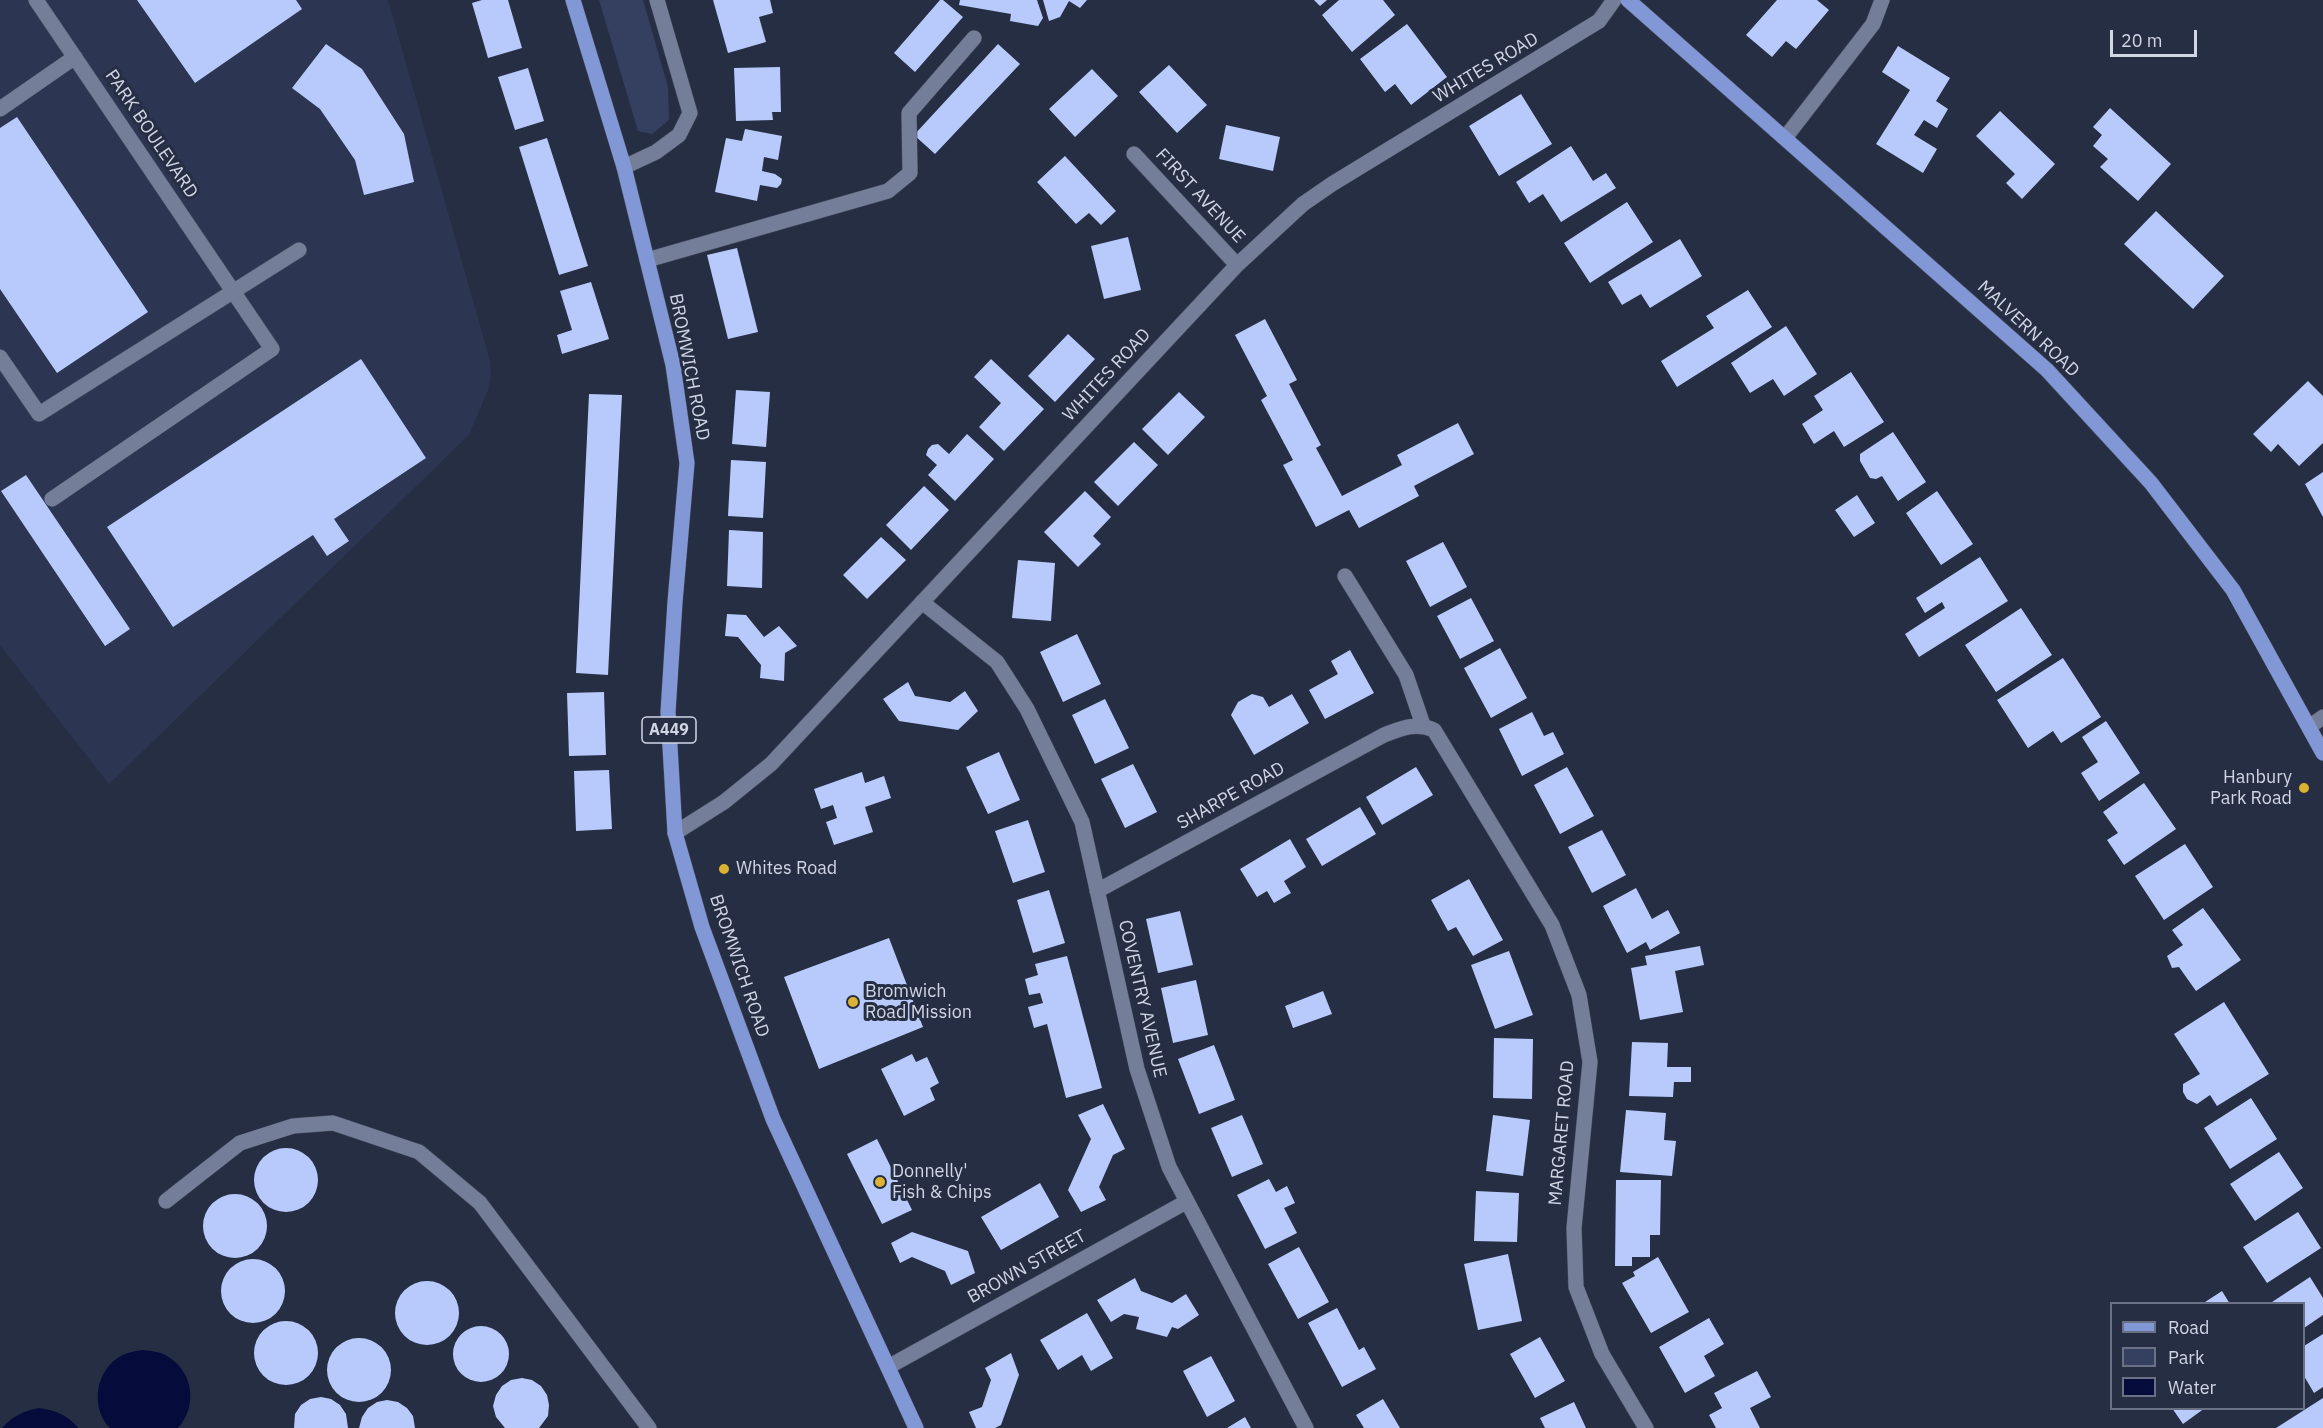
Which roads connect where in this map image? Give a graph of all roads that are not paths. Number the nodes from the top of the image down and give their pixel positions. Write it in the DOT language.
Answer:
graph roads {
  1 [pos="36,0"];
  2 [pos="573,0"];
  3 [pos="657,0"];
  4 [pos="1614,0"];
  5 [pos="1628,0"];
  6 [pos="1882,0"];
  7 [pos="974,38"];
  8 [pos="75,57"];
  9 [pos="0,109"];
  10 [pos="1785,138"];
  11 [pos="1134,154"];
  12 [pos="624,167"];
  13 [pos="299,250"];
  14 [pos="647,260"];
  15 [pos="1237,265"];
  16 [pos="233,290"];
  17 [pos="0,357"];
  18 [pos="52,499"];
  19 [pos="1345,576"];
  20 [pos="922,602"];
  21 [pos="2323,717"];
  22 [pos="1423,725"];
  23 [pos="2309,727"];
  24 [pos="2323,753"];
  25 [pos="675,833"];
  26 [pos="1097,891"];
  27 [pos="166,1201"];
  28 [pos="1186,1202"];
  29 [pos="888,1367"];
  30 [pos="649,1428"];
  31 [pos="916,1428"];
  32 [pos="1306,1428"];
  33 [pos="1646,1428"];
  1 -- 8 [label="street, PARK BOULEVARD"];
  2 -- 12 [label="main road, BROMWICH ROAD / A449"];
  3 -- 12 [label="street"];
  4 -- 15 [label="street, WHITES ROAD"];
  5 -- 10 [label="main road, MALVERN ROAD"];
  6 -- 10 [label="street"];
  7 -- 14 [label="street"];
  8 -- 9 [label="street"];
  8 -- 16 [label="street, PARK BOULEVARD"];
  10 -- 23 [label="main road, MALVERN ROAD"];
  11 -- 15 [label="street, FIRST AVENUE"];
  12 -- 14 [label="main road, BROMWICH ROAD / A449"];
  13 -- 16 [label="street"];
  14 -- 25 [label="main road, BROMWICH ROAD / A449"];
  15 -- 20 [label="street, WHITES ROAD"];
  16 -- 17 [label="street"];
  16 -- 18 [label="street, PARK BOULEVARD"];
  19 -- 22 [label="street, MARGARET ROAD"];
  20 -- 25 [label="street, WHITES ROAD"];
  20 -- 26 [label="street, COVENTRY AVENUE"];
  21 -- 23 [label="street"];
  22 -- 26 [label="street, SHARPE ROAD"];
  22 -- 33 [label="street, MARGARET ROAD"];
  23 -- 24 [label="main road, MALVERN ROAD"];
  25 -- 29 [label="main road, BROMWICH ROAD / A449"];
  26 -- 28 [label="street, COVENTRY AVENUE"];
  27 -- 30 [label="street"];
  28 -- 29 [label="street, BROWN STREET"];
  28 -- 32 [label="street, COVENTRY AVENUE"];
  29 -- 31 [label="main road, BROMWICH ROAD / A449"];
}
